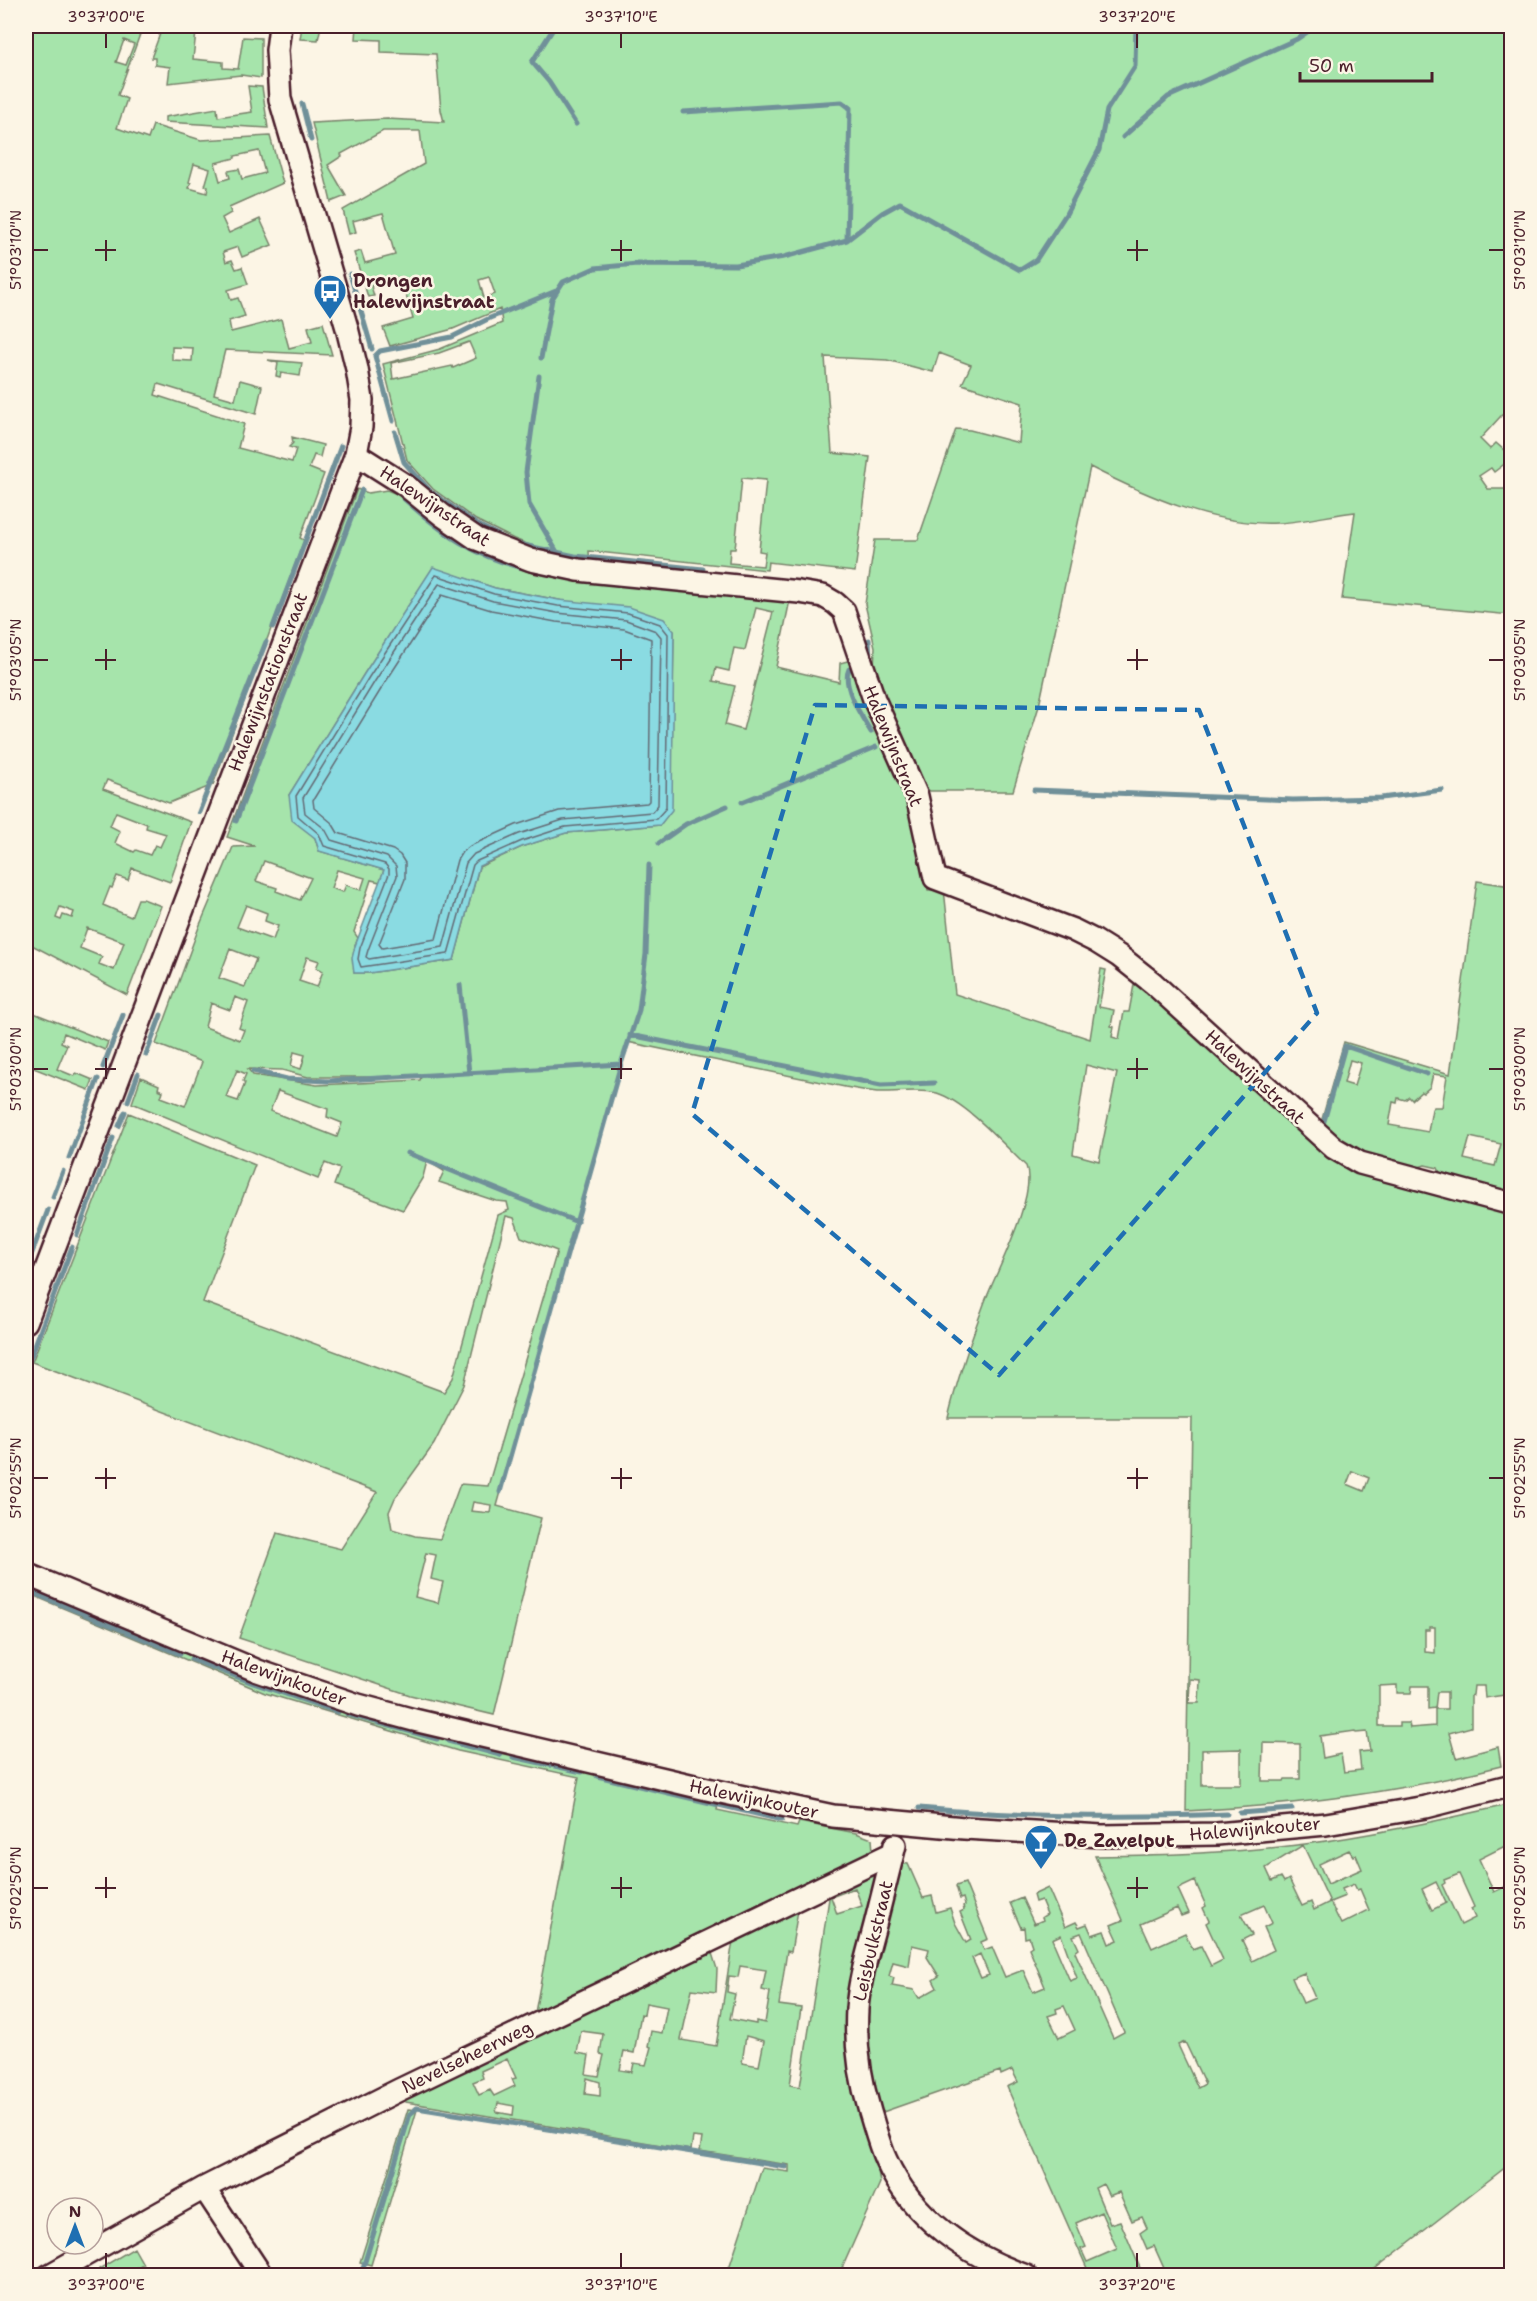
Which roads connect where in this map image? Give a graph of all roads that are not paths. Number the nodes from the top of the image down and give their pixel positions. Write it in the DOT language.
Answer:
graph roads {
  1 [pos="280,26"];
  2 [pos="356,454"];
  3 [pos="1512,1204"];
  4 [pos="26,1322"];
  5 [pos="26,1574"];
  6 [pos="1512,1785"];
  7 [pos="902,1822"];
  8 [pos="893,1852"];
  9 [pos="204,2188"];
  10 [pos="48,2276"];
  11 [pos="262,2276"];
  12 [pos="1026,2276"];
  1 -- 2 [label="street, Halewijnstationstraat"];
  2 -- 3 [label="street, Halewijnstraat"];
  2 -- 4 [label="street, Halewijnstationstraat"];
  5 -- 7 [label="street, Halewijnkouter"];
  6 -- 7 [label="street, Halewijnkouter"];
  7 -- 8 [label="street, Leisbulkstraat"];
  8 -- 9 [label="street, Nevelseheerweg"];
  8 -- 12 [label="street, Leisbulkstraat"];
  9 -- 10 [label="street, Nevelseheerweg"];
  9 -- 11 [label="street"];
}
